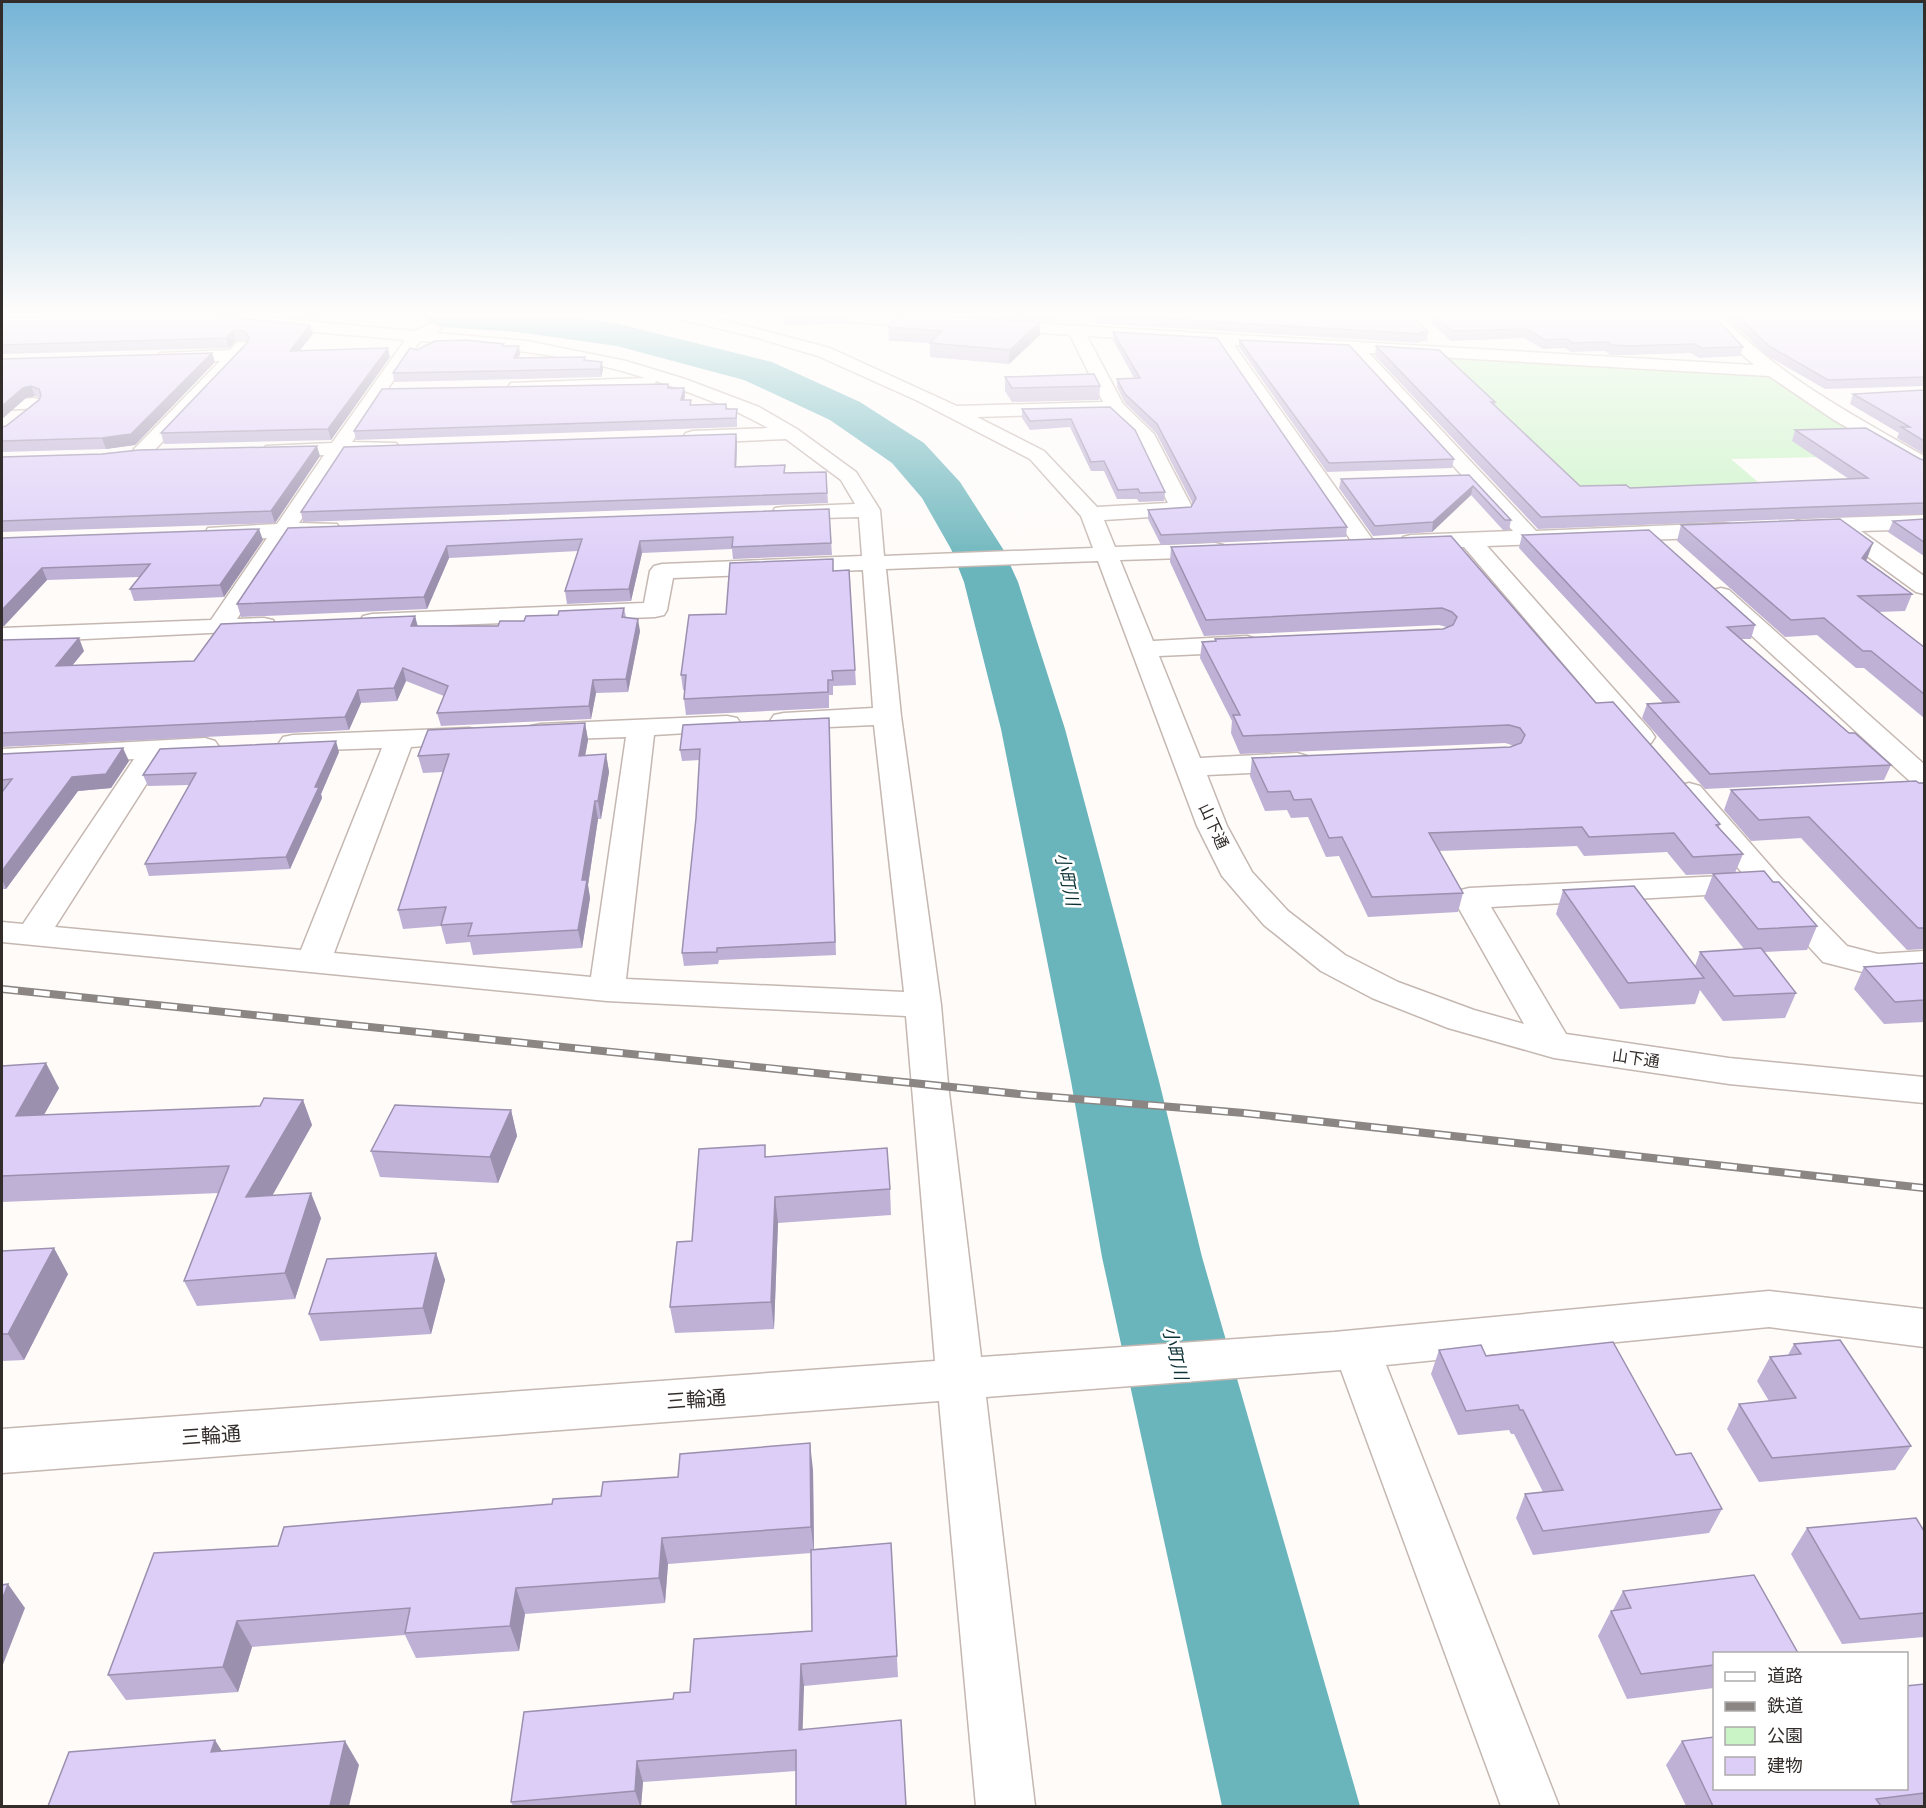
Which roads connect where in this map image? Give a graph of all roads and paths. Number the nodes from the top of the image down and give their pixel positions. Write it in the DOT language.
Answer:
graph roads {
  1 [pos="191,400"];
  2 [pos="370,400"];
  3 [pos="724,400"];
  4 [pos="939,400"];
  5 [pos="1112,400"];
  6 [pos="1264,400"];
  7 [pos="1403,400"];
  8 [pos="1818,400"];
  9 [pos="2,405"];
  10 [pos="1115,407"];
  11 [pos="954,412"];
  12 [pos="10,424"];
  13 [pos="790,433"];
  14 [pos="671,437"];
  15 [pos="408,446"];
  16 [pos="336,448"];
  17 [pos="256,450"];
  18 [pos="142,452"];
  19 [pos="164,452"];
  20 [pos="118,455"];
  21 [pos="1924,465"];
  22 [pos="1449,476"];
  23 [pos="1473,476"];
  24 [pos="1343,479"];
  25 [pos="1319,480"];
  26 [pos="869,510"];
  27 [pos="761,514"];
  28 [pos="1091,514"];
  29 [pos="1924,522"];
  30 [pos="1839,525"];
  31 [pos="1784,527"];
  32 [pos="354,528"];
  33 [pos="1750,529"];
  34 [pos="282,531"];
  35 [pos="1650,532"];
  36 [pos="200,534"];
  37 [pos="1530,537"];
  38 [pos="1469,539"];
  39 [pos="1364,543"];
  40 [pos="1340,544"];
  41 [pos="1236,549"];
  42 [pos="1106,555"];
  43 [pos="1677,556"];
  44 [pos="874,562"];
  45 [pos="1704,580"];
  46 [pos="1924,587"];
  47 [pos="348,622"];
  48 [pos="290,624"];
  49 [pos="219,627"];
  50 [pos="2,636"];
  51 [pos="1274,643"];
  52 [pos="1144,648"];
  53 [pos="887,716"];
  54 [pos="641,728"];
  55 [pos="400,739"];
  56 [pos="271,744"];
  57 [pos="236,746"];
  58 [pos="154,750"];
  59 [pos="2,757"];
  60 [pos="1329,761"];
  61 [pos="1188,767"];
  62 [pos="1917,786"];
  63 [pos="1730,799"];
  64 [pos="1696,800"];
  65 [pos="1768,883"];
  66 [pos="17,934"];
  67 [pos="313,962"];
  68 [pos="1924,962"];
  69 [pos="607,990"];
  70 [pos="923,1005"];
  71 [pos="1554,1045"];
  72 [pos="1924,1090"];
  73 [pos="1924,1328"];
  74 [pos="1345,1349"];
  75 [pos="962,1379"];
  76 [pos="2,1451"];
  77 [pos="1006,1806"];
  78 [pos="1530,1806"];
  1 -- 18 [label="street"];
  2 -- 16 [label="street"];
  3 -- 13 [label="street"];
  4 -- 11 [label="street, 山下通"];
  5 -- 10 [label="street"];
  6 -- 25 [label="street"];
  7 -- 23 [label="street"];
  8 -- 21 [label="street"];
  9 -- 12 [label="street"];
  10 -- 11 [label="street"];
  10 -- 28 [label="street"];
  11 -- 28 [label="street, 山下通"];
  13 -- 14 [label="street"];
  13 -- 26 [label="street"];
  15 -- 16 [label="street"];
  16 -- 17 [label="street"];
  16 -- 34 [label="street"];
  18 -- 19 [label="street"];
  18 -- 20 [label="street"];
  22 -- 23 [label="street"];
  23 -- 37 [label="street"];
  24 -- 25 [label="street"];
  25 -- 39 [label="street"];
  26 -- 27 [label="street"];
  26 -- 44 [label="street"];
  28 -- 42 [label="street, 山下通"];
  29 -- 30 [label="street"];
  30 -- 31 [label="street"];
  30 -- 46 [label="street"];
  32 -- 34 [label="street"];
  33 -- 35 [label="street"];
  34 -- 36 [label="street"];
  34 -- 49 [label="street"];
  35 -- 37 [label="street"];
  35 -- 43 [label="street"];
  37 -- 38 [label="street"];
  38 -- 39 [label="street"];
  38 -- 64 [label="street"];
  39 -- 40 [label="street"];
  41 -- 42 [label="street"];
  42 -- 44 [label="street"];
  42 -- 52 [label="street, 山下通"];
  44 -- 47 [label="street"];
  44 -- 53 [label="street"];
  45 -- 62 [label="street"];
  48 -- 49 [label="street"];
  49 -- 50 [label="street"];
  51 -- 52 [label="street"];
  52 -- 61 [label="street, 山下通"];
  53 -- 54 [label="street"];
  53 -- 70 [label="street"];
  54 -- 55 [label="street"];
  54 -- 69 [label="street"];
  55 -- 56 [label="street"];
  55 -- 67 [label="street"];
  57 -- 58 [label="street"];
  58 -- 59 [label="street"];
  58 -- 66 [label="street"];
  60 -- 61 [label="street"];
  61 -- 71 [label="street, 山下通"];
  63 -- 64 [label="street"];
  64 -- 65 [label="street"];
  65 -- 68 [label="street"];
  65 -- 71 [label="street"];
  66 -- 67 [label="street"];
  67 -- 69 [label="street"];
  69 -- 70 [label="street"];
  70 -- 75 [label="street"];
  71 -- 72 [label="street, 山下通"];
  73 -- 74 [label="street, 三輪通"];
  74 -- 75 [label="street, 三輪通"];
  74 -- 78 [label="street"];
  75 -- 76 [label="street, 三輪通"];
  75 -- 77 [label="street"];
}
